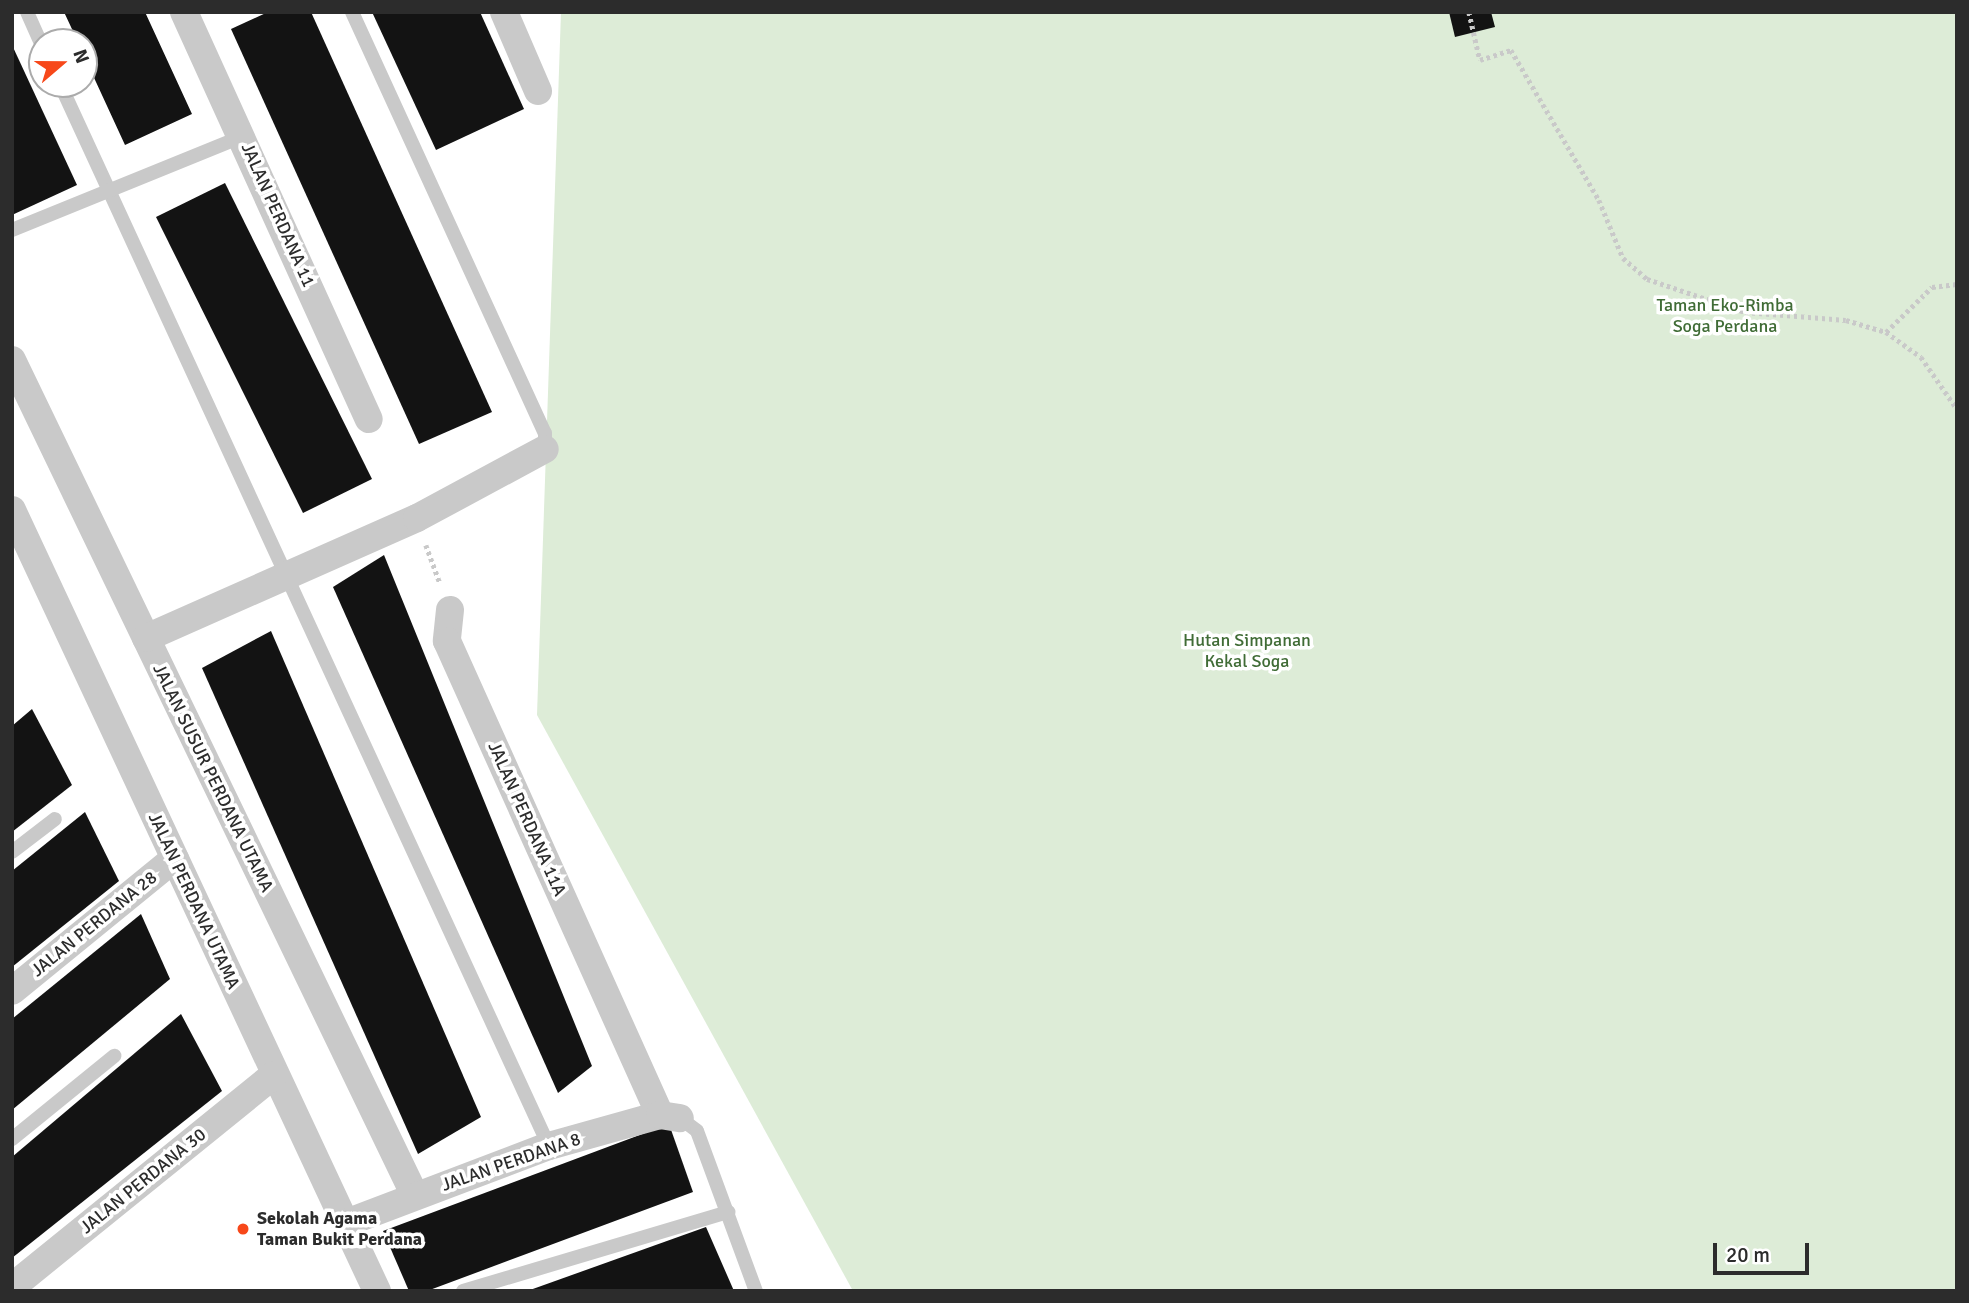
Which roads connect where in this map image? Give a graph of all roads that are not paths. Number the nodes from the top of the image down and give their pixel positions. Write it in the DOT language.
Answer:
graph roads {
  1 [pos="27,12"];
  2 [pos="184,12"];
  3 [pos="352,12"];
  4 [pos="504,12"];
  5 [pos="34,28"];
  6 [pos="538,91"];
  7 [pos="67,98"];
  8 [pos="243,136"];
  9 [pos="109,189"];
  10 [pos="12,230"];
  11 [pos="12,360"];
  12 [pos="369,419"];
  13 [pos="545,449"];
  14 [pos="12,510"];
  15 [pos="290,577"];
  16 [pos="450,610"];
  17 [pos="146,638"];
  18 [pos="55,819"];
  19 [pos="12,852"];
  20 [pos="175,858"];
  21 [pos="12,991"];
  22 [pos="114,1056"];
  23 [pos="274,1075"];
  24 [pos="670,1116"];
  25 [pos="12,1139"];
  26 [pos="549,1146"];
  27 [pos="415,1196"];
  28 [pos="728,1212"];
  29 [pos="346,1223"];
  30 [pos="12,1287"];
  31 [pos="377,1291"];
  32 [pos="463,1291"];
  33 [pos="756,1291"];
  1 -- 5 [label="lane"];
  2 -- 8 [label="street, JALAN PERDANA 11"];
  3 -- 13 [label="lane"];
  4 -- 6 [label="street"];
  7 -- 9 [label="lane"];
  8 -- 9 [label="lane"];
  8 -- 12 [label="street, JALAN PERDANA 11"];
  9 -- 10 [label="lane"];
  9 -- 15 [label="lane"];
  11 -- 17 [label="street, JALAN SUSUR PERDANA UTAMA"];
  13 -- 15 [label="street"];
  14 -- 20 [label="street, JALAN PERDANA UTAMA"];
  15 -- 17 [label="street"];
  15 -- 26 [label="lane"];
  16 -- 24 [label="street, JALAN PERDANA 11A"];
  17 -- 27 [label="street, JALAN SUSUR PERDANA UTAMA"];
  18 -- 19 [label="lane"];
  20 -- 21 [label="street, JALAN PERDANA 28"];
  20 -- 23 [label="street, JALAN PERDANA UTAMA"];
  22 -- 25 [label="lane"];
  23 -- 29 [label="street, JALAN PERDANA UTAMA"];
  23 -- 30 [label="street, JALAN PERDANA 30"];
  24 -- 26 [label="street, JALAN PERDANA 8"];
  24 -- 28 [label="lane"];
  26 -- 27 [label="street, JALAN PERDANA 8"];
  27 -- 29 [label="street, JALAN PERDANA 8"];
  28 -- 32 [label="lane"];
  28 -- 33 [label="lane"];
  29 -- 31 [label="street, JALAN PERDANA UTAMA"];
}
